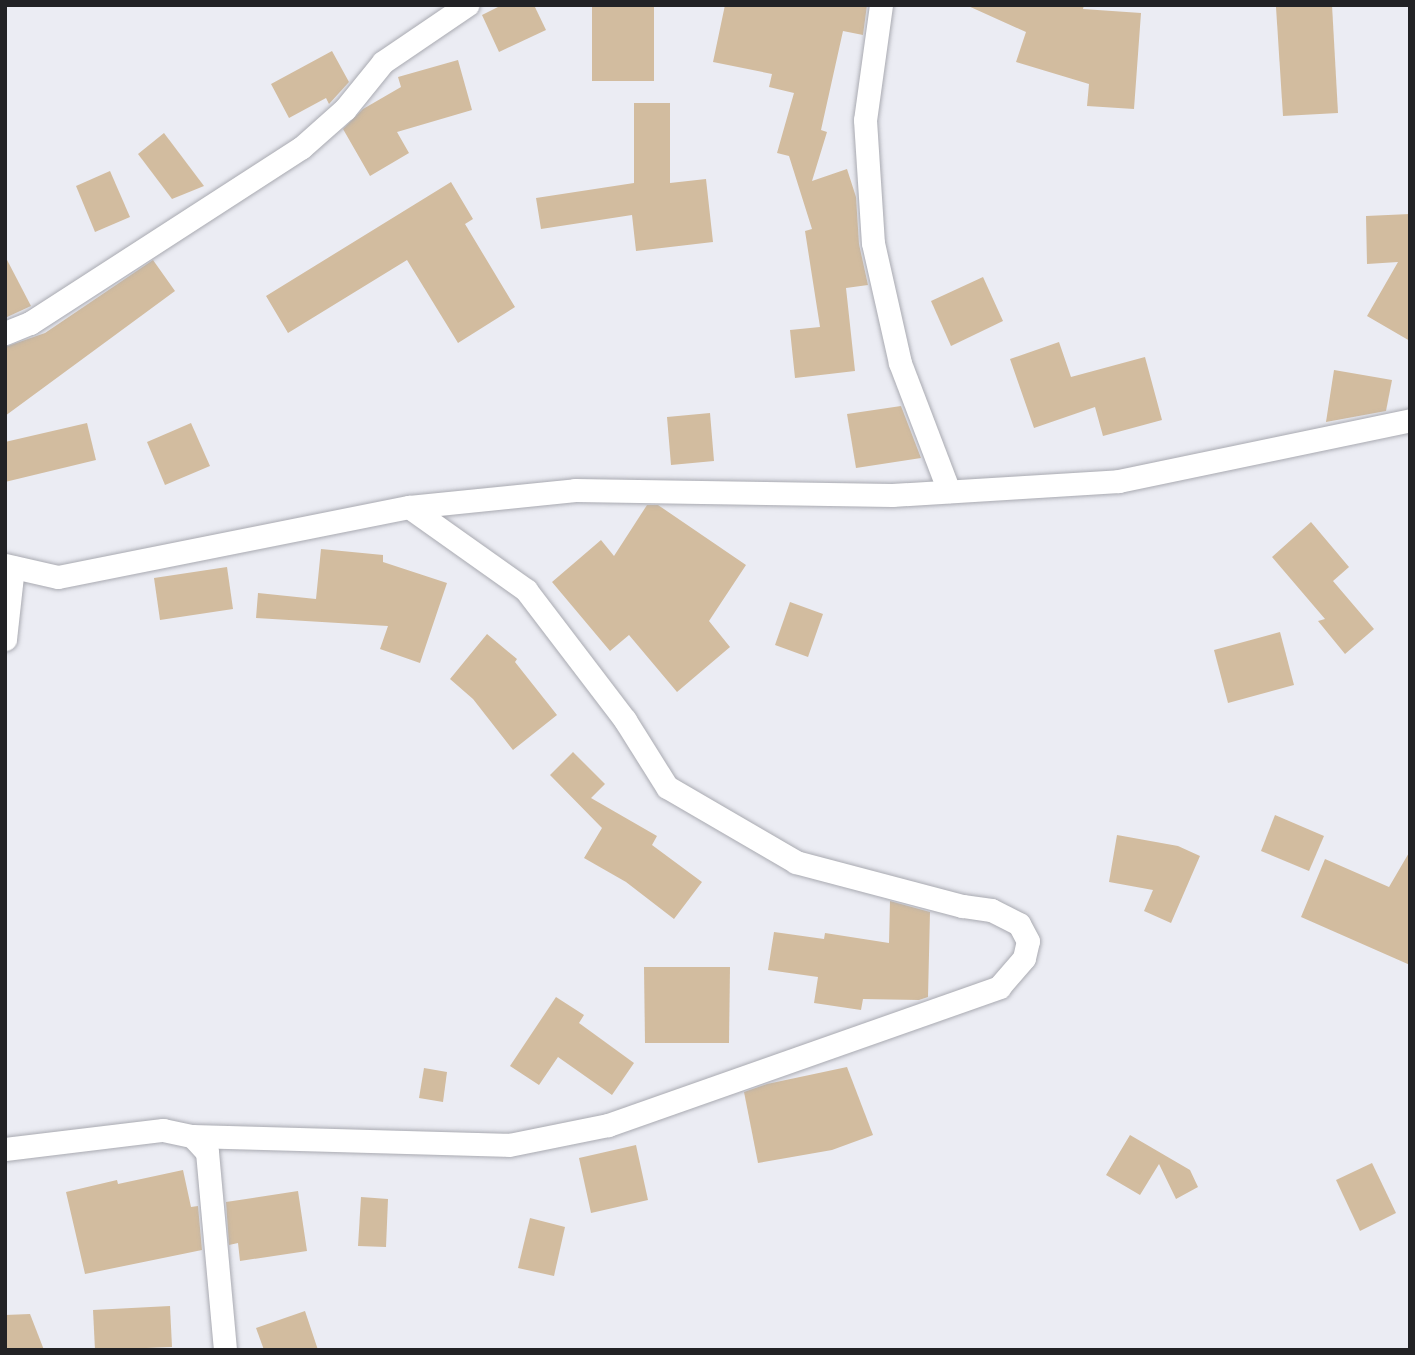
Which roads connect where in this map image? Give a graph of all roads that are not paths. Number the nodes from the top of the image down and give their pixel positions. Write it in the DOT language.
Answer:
graph roads {
  1 [pos="467,5"];
  2 [pos="881,5"];
  3 [pos="5,333"];
  4 [pos="1410,420"];
  5 [pos="949,491"];
  6 [pos="409,507"];
  7 [pos="9,566"];
  8 [pos="5,639"];
  9 [pos="191,1136"];
  10 [pos="5,1149"];
  11 [pos="225,1350"];
  1 -- 3 [label="street"];
  2 -- 5 [label="street"];
  4 -- 5 [label="street"];
  5 -- 6 [label="street"];
  6 -- 7 [label="street"];
  6 -- 9 [label="street"];
  7 -- 8 [label="street"];
  9 -- 10 [label="street"];
  9 -- 11 [label="street"];
}
